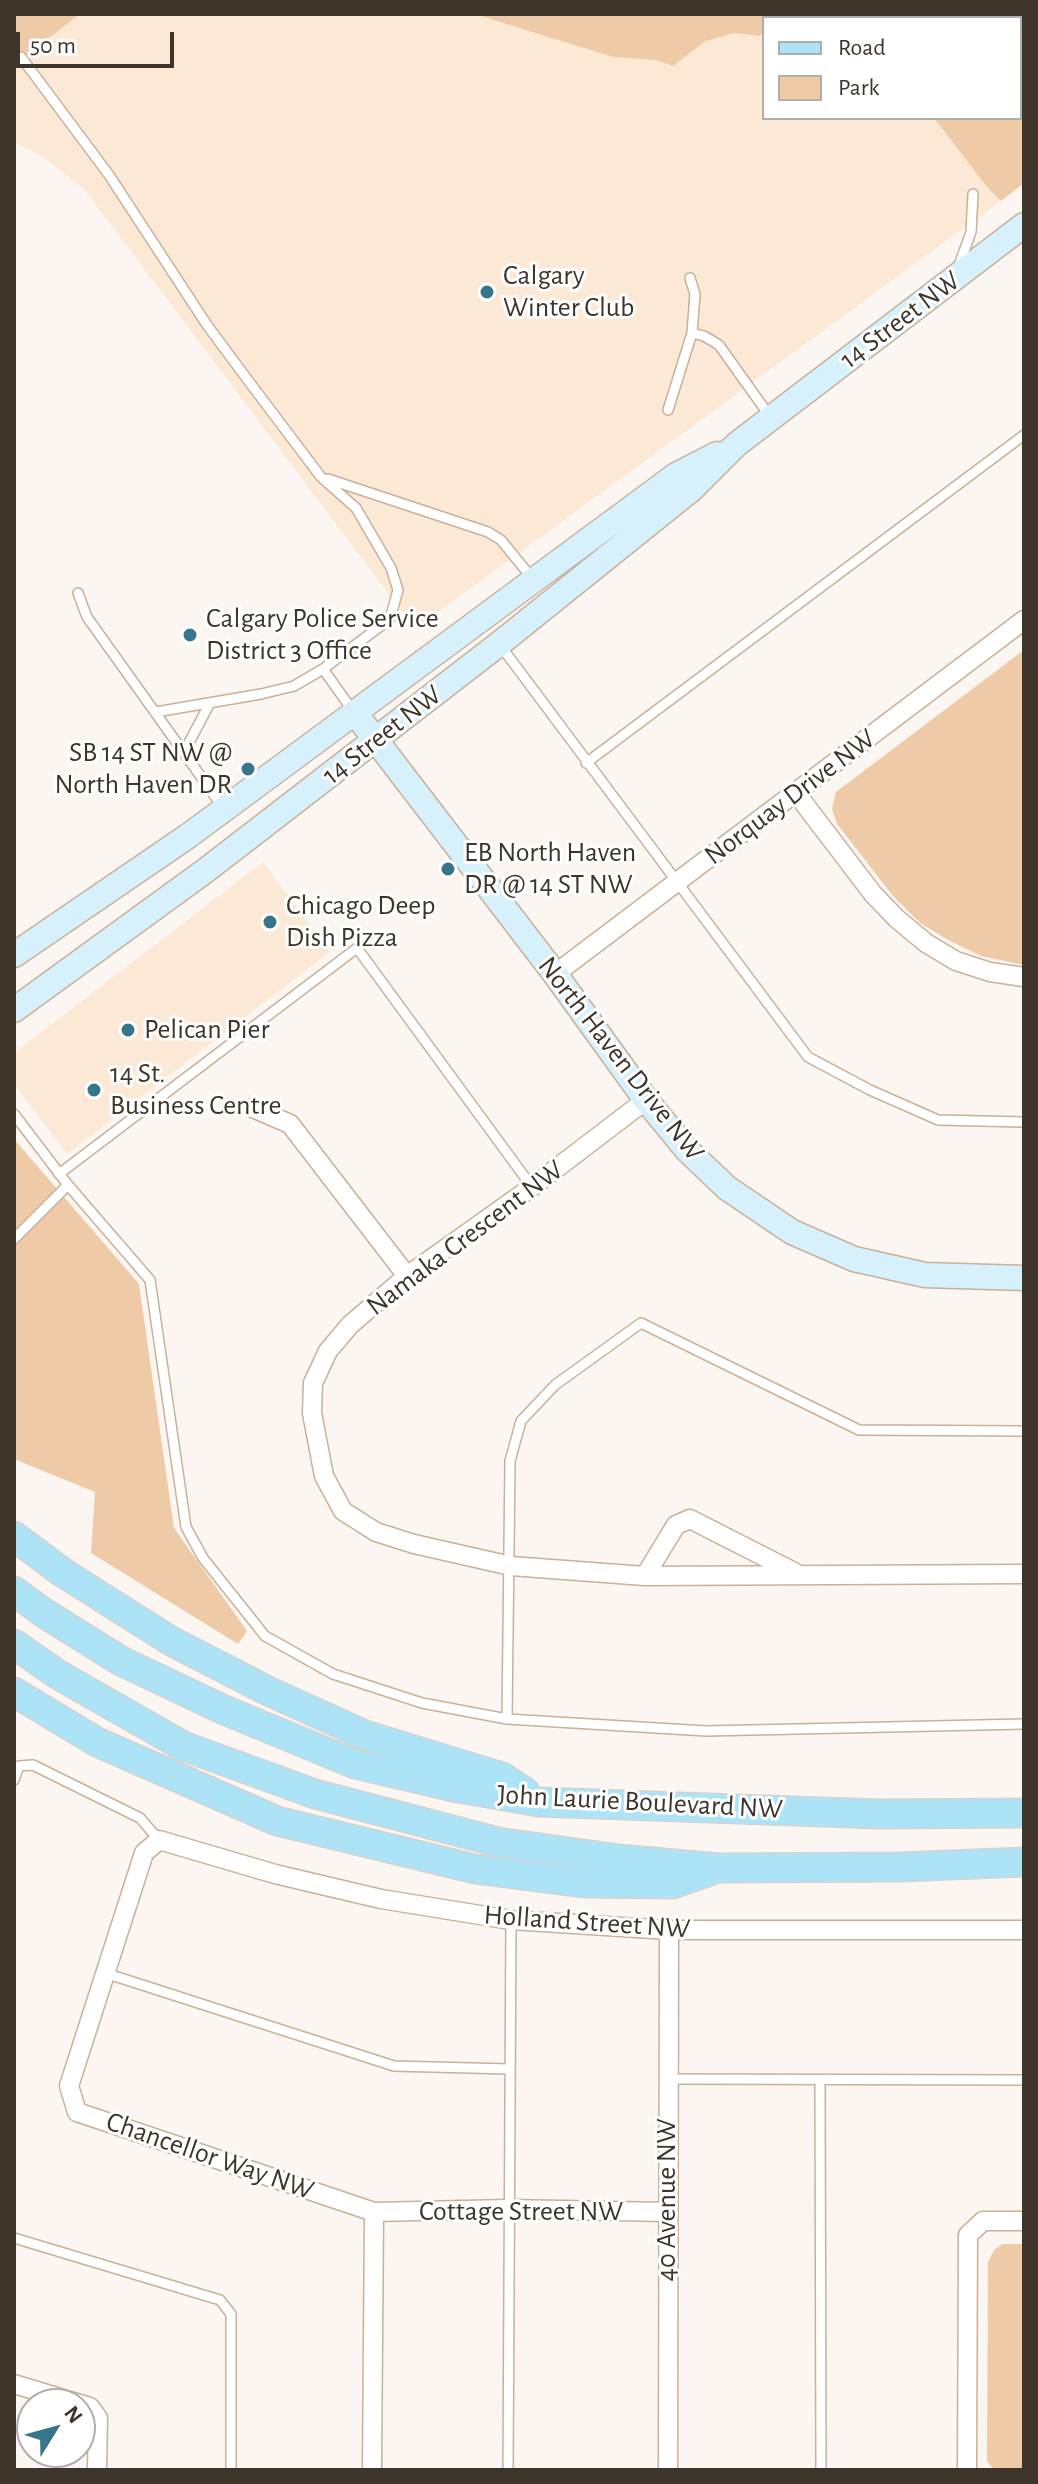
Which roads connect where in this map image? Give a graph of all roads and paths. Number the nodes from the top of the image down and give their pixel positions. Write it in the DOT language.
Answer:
graph roads {
  1 [pos="21,57"];
  2 [pos="973,194"];
  3 [pos="1024,225"];
  4 [pos="690,278"];
  5 [pos="955,279"];
  6 [pos="692,333"];
  7 [pos="668,410"];
  8 [pos="771,418"];
  9 [pos="1024,435"];
  10 [pos="737,444"];
  11 [pos="321,477"];
  12 [pos="535,582"];
  13 [pos="78,593"];
  14 [pos="1024,620"];
  15 [pos="499,644"];
  16 [pos="323,669"];
  17 [pos="210,703"];
  18 [pos="156,712"];
  19 [pos="355,713"];
  20 [pos="375,739"];
  21 [pos="184,752"];
  22 [pos="586,763"];
  23 [pos="796,793"];
  24 [pos="224,809"];
  25 [pos="676,883"];
  26 [pos="14,955"];
  27 [pos="555,974"];
  28 [pos="1024,977"];
  29 [pos="14,1010"];
  30 [pos="646,1100"];
  31 [pos="253,1108"];
  32 [pos="14,1114"];
  33 [pos="1024,1122"];
  34 [pos="59,1174"];
  35 [pos="68,1185"];
  36 [pos="532,1187"];
  37 [pos="14,1239"];
  38 [pos="407,1276"];
  39 [pos="1024,1278"];
  40 [pos="1024,1431"];
  41 [pos="14,1536"];
  42 [pos="511,1566"];
  43 [pos="1024,1574"];
  44 [pos="645,1576"];
  45 [pos="801,1576"];
  46 [pos="14,1591"];
  47 [pos="14,1644"];
  48 [pos="14,1692"];
  49 [pos="507,1719"];
  50 [pos="1024,1724"];
  51 [pos="14,1780"];
  52 [pos="539,1802"];
  53 [pos="1024,1813"];
  54 [pos="159,1840"];
  55 [pos="1024,1862"];
  56 [pos="719,1868"];
  57 [pos="511,1920"];
  58 [pos="669,1930"];
  59 [pos="1024,1930"];
  60 [pos="105,1973"];
  61 [pos="509,2069"];
  62 [pos="668,2079"];
  63 [pos="1024,2080"];
  64 [pos="820,2081"];
  65 [pos="508,2209"];
  66 [pos="374,2212"];
  67 [pos="667,2212"];
  68 [pos="1024,2221"];
  69 [pos="14,2238"];
  70 [pos="14,2384"];
  71 [pos="97,2470"];
  72 [pos="231,2470"];
  73 [pos="372,2470"];
  74 [pos="508,2470"];
  75 [pos="668,2470"];
  76 [pos="821,2470"];
  77 [pos="967,2470"];
  1 -- 11 [label="lane"];
  2 -- 5 [label="lane"];
  3 -- 5 [label="main road, 14 Street NW"];
  4 -- 6 [label="lane"];
  5 -- 8 [label="main road, 14 Street NW"];
  6 -- 7 [label="lane"];
  6 -- 8 [label="lane"];
  8 -- 10 [label="main road, 14 Street NW"];
  9 -- 22 [label="lane"];
  10 -- 12 [label="main road, 14 Street NW"];
  10 -- 15 [label="main road, 14 Street NW"];
  11 -- 12 [label="lane"];
  11 -- 16 [label="lane"];
  12 -- 19 [label="main road, 14 Street NW"];
  13 -- 18 [label="lane"];
  14 -- 23 [label="street, Norquay Drive NW"];
  15 -- 20 [label="main road, 14 Street NW"];
  15 -- 22 [label="lane"];
  16 -- 17 [label="lane"];
  16 -- 19 [label="lane"];
  17 -- 18 [label="lane"];
  17 -- 21 [label="lane"];
  18 -- 21 [label="lane"];
  19 -- 20 [label="main road, North Haven Drive NW"];
  19 -- 24 [label="main road, 14 Street NW"];
  20 -- 27 [label="main road, North Haven Drive NW"];
  20 -- 29 [label="main road, 14 Street NW"];
  21 -- 24 [label="lane"];
  22 -- 25 [label="lane"];
  23 -- 25 [label="street, Norquay Drive NW"];
  23 -- 28 [label="street"];
  24 -- 26 [label="main road, 14 Street NW"];
  25 -- 27 [label="street, Norquay Drive NW"];
  25 -- 33 [label="lane"];
  27 -- 30 [label="main road, North Haven Drive NW"];
  30 -- 36 [label="street, Namaka Crescent NW"];
  30 -- 39 [label="main road, North Haven Drive NW"];
  31 -- 38 [label="street"];
  32 -- 34 [label="lane"];
  34 -- 35 [label="lane"];
  34 -- 36 [label="lane"];
  35 -- 37 [label="lane"];
  35 -- 49 [label="lane"];
  36 -- 38 [label="street, Namaka Crescent NW"];
  38 -- 42 [label="street, Namaka Crescent NW"];
  40 -- 42 [label="lane"];
  41 -- 52 [label="main road"];
  42 -- 44 [label="street, Namaka Crescent NW"];
  42 -- 49 [label="lane"];
  43 -- 45 [label="street, Namaka Crescent NW"];
  44 -- 45 [label="street, Namaka Crescent NW"];
  44 -- 45 [label="street, Namaka Crescent NW"];
  46 -- 52 [label="main road, John Laurie Boulevard NW"];
  47 -- 56 [label="main road, John Laurie Boulevard NW"];
  48 -- 56 [label="main road"];
  49 -- 50 [label="lane"];
  51 -- 54 [label="lane"];
  52 -- 53 [label="main road, John Laurie Boulevard NW"];
  54 -- 57 [label="street, Holland Street NW"];
  54 -- 60 [label="street, Chancellor Way NW"];
  55 -- 56 [label="main road, John Laurie Boulevard NW"];
  57 -- 58 [label="street, Holland Street NW"];
  57 -- 61 [label="lane"];
  58 -- 59 [label="street, Holland Street NW"];
  58 -- 62 [label="street, 40 Avenue NW"];
  60 -- 61 [label="lane"];
  60 -- 66 [label="street, Chancellor Way NW"];
  61 -- 65 [label="lane"];
  62 -- 64 [label="lane"];
  62 -- 67 [label="street, 40 Avenue NW"];
  63 -- 64 [label="lane"];
  64 -- 76 [label="lane"];
  65 -- 66 [label="street, Cottage Street NW"];
  65 -- 67 [label="street, Cottage Street NW"];
  65 -- 74 [label="lane"];
  66 -- 73 [label="street"];
  67 -- 75 [label="street, 40 Avenue NW"];
  68 -- 77 [label="street"];
  69 -- 72 [label="lane"];
  70 -- 71 [label="street"];
}
